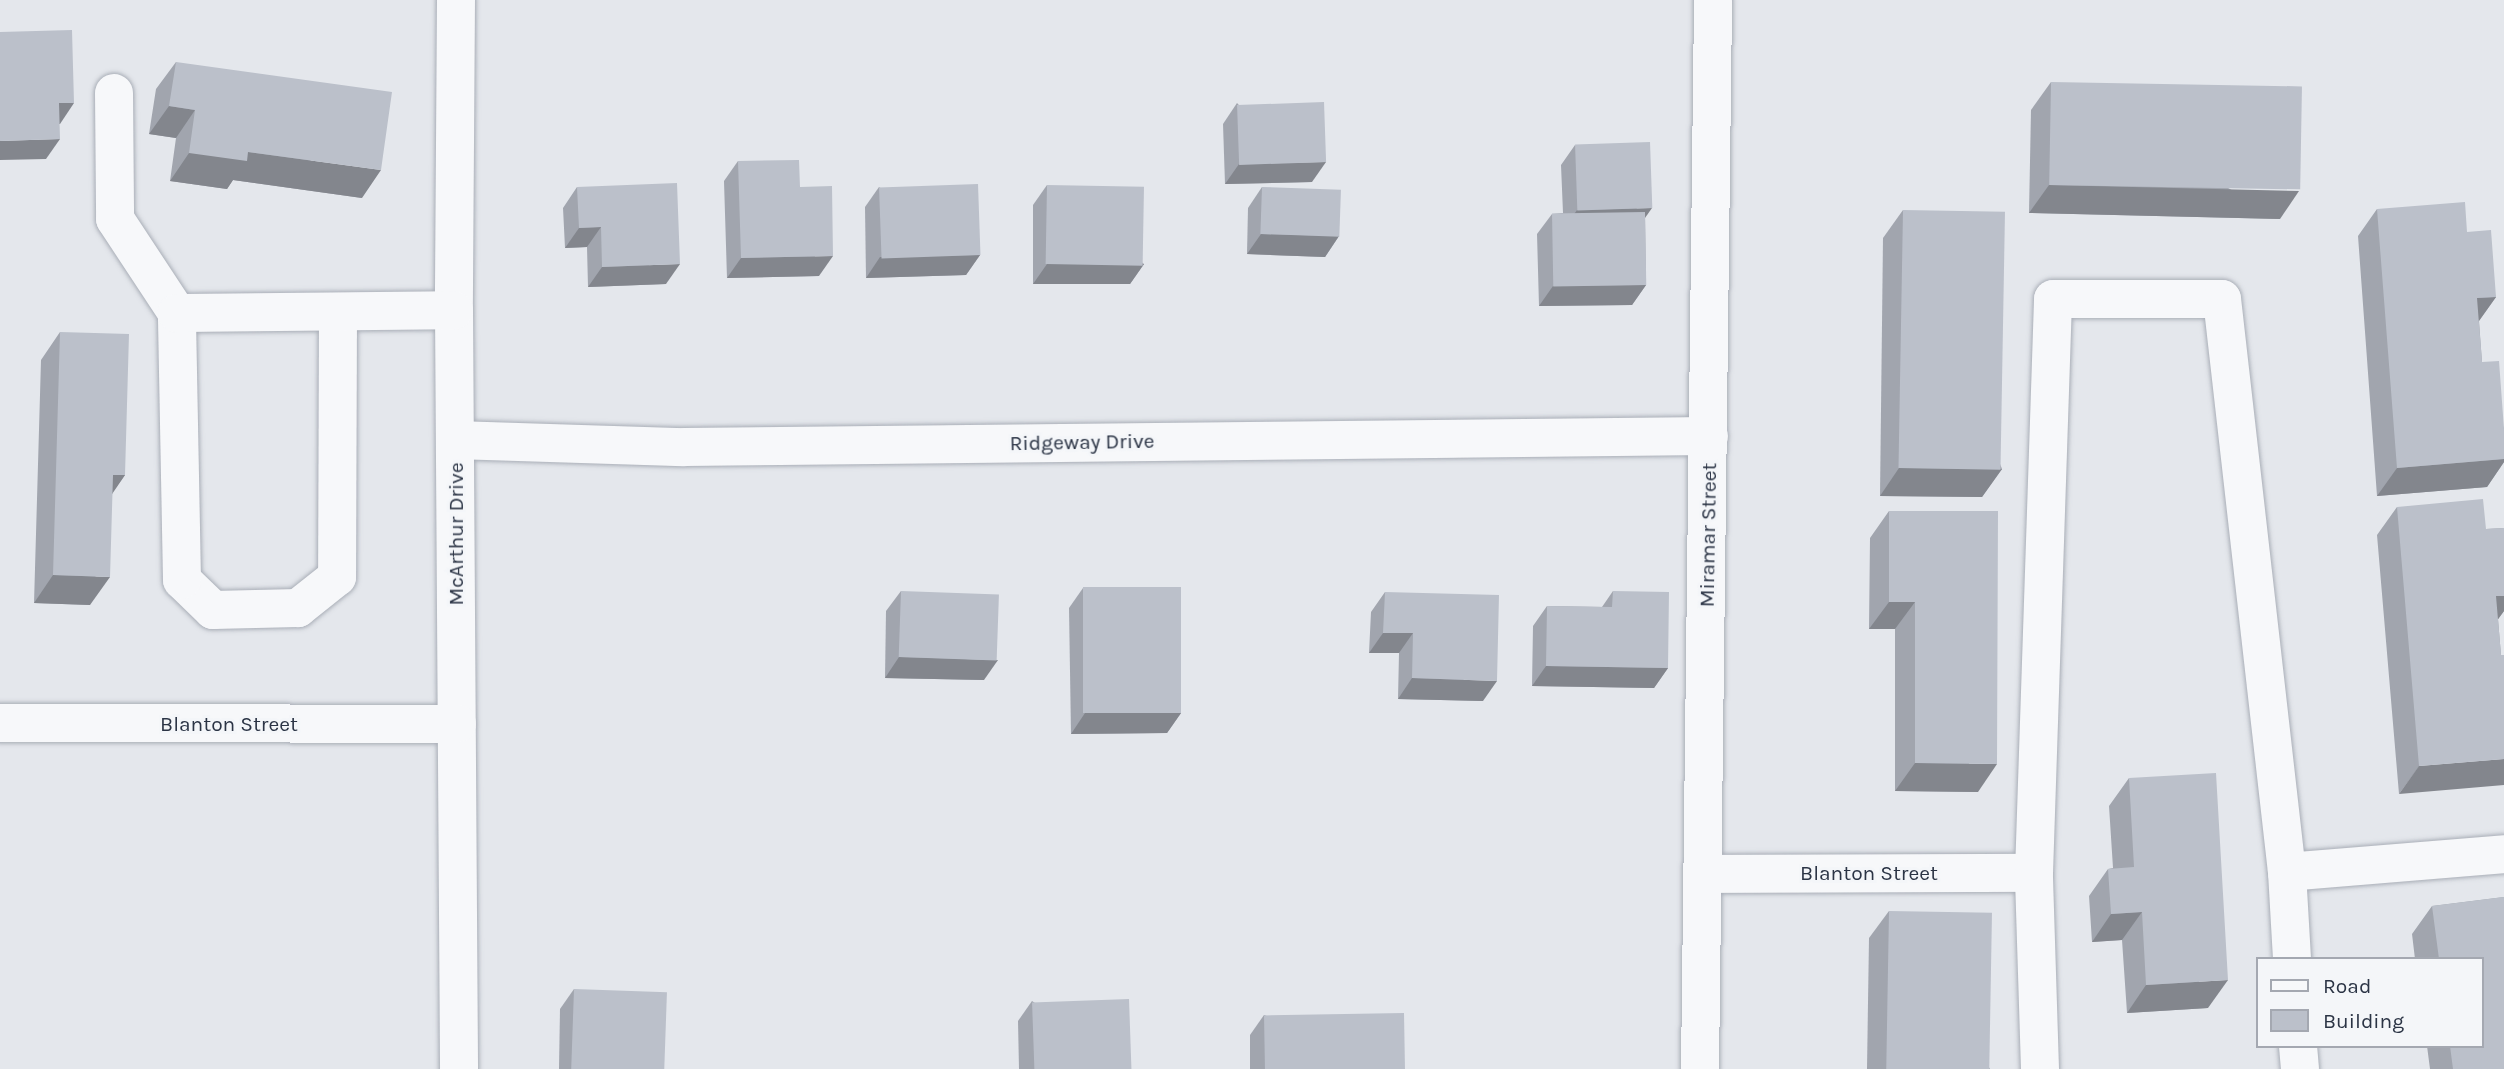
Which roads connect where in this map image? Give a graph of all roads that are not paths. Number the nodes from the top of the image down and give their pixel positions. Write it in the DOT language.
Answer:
graph roads {
  1 [pos="456,0"];
  2 [pos="1713,0"];
  3 [pos="114,93"];
  4 [pos="454,310"];
  5 [pos="177,313"];
  6 [pos="338,313"];
  7 [pos="1709,436"];
  8 [pos="455,440"];
  9 [pos="0,723"];
  10 [pos="457,724"];
  11 [pos="2504,854"];
  12 [pos="2287,872"];
  13 [pos="2034,873"];
  14 [pos="1704,874"];
  15 [pos="2292,957"];
  16 [pos="2298,1048"];
  17 [pos="459,1069"];
  18 [pos="1700,1069"];
  19 [pos="2040,1069"];
  20 [pos="2300,1069"];
  1 -- 4 [label="street, McArthur Drive"];
  2 -- 7 [label="street, Miramar Street"];
  3 -- 5 [label="street"];
  4 -- 6 [label="street"];
  4 -- 8 [label="street, McArthur Drive"];
  5 -- 6 [label="street"];
  5 -- 6 [label="street"];
  7 -- 8 [label="street, Ridgeway Drive"];
  7 -- 14 [label="street, Miramar Street"];
  8 -- 10 [label="street, McArthur Drive"];
  9 -- 10 [label="street, Blanton Street"];
  10 -- 17 [label="street, McArthur Drive"];
  11 -- 12 [label="street"];
  12 -- 13 [label="street"];
  12 -- 15 [label="street"];
  13 -- 14 [label="street, Blanton Street"];
  13 -- 19 [label="street"];
  14 -- 18 [label="street, Miramar Street"];
  16 -- 20 [label="street"];
}
